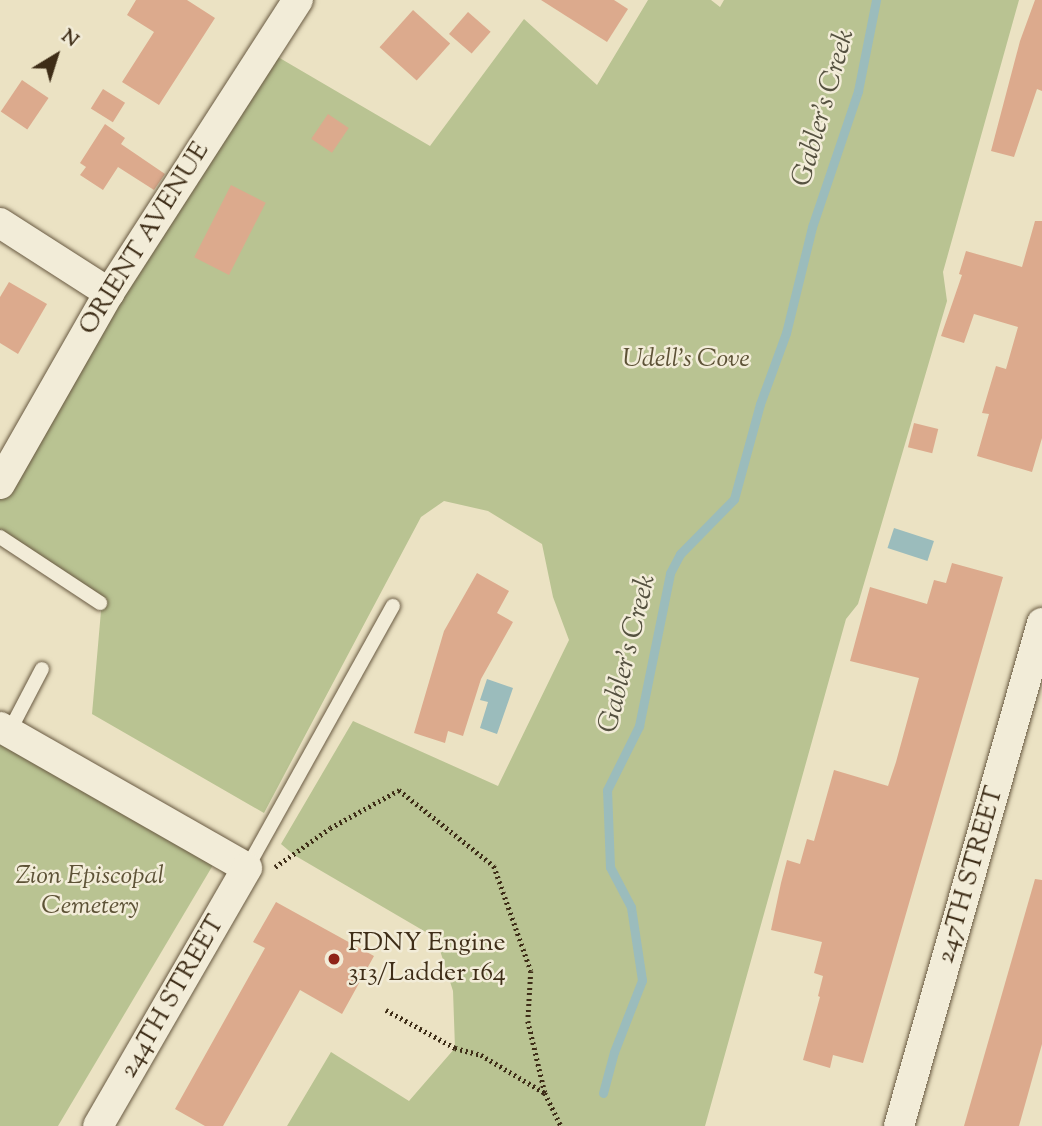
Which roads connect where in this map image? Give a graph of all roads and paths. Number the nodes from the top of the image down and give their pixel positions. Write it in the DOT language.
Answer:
graph roads {
  1 [pos="298,0"];
  2 [pos="0,223"];
  3 [pos="108,293"];
  4 [pos="0,484"];
  5 [pos="0,537"];
  6 [pos="100,603"];
  7 [pos="393,606"];
  8 [pos="1042,623"];
  9 [pos="42,669"];
  10 [pos="5,729"];
  11 [pos="260,868"];
  12 [pos="386,1010"];
  13 [pos="545,1093"];
  14 [pos="98,1126"];
  15 [pos="561,1126"];
  16 [pos="899,1126"];
  1 -- 3 [label="street, ORIENT AVENUE"];
  2 -- 3 [label="street"];
  3 -- 4 [label="street, ORIENT AVENUE"];
  5 -- 6 [label="lane"];
  7 -- 11 [label="lane"];
  8 -- 16 [label="street, 247TH STREET"];
  9 -- 10 [label="lane"];
  10 -- 11 [label="street"];
  11 -- 13 [label="path"];
  11 -- 14 [label="street, 244TH STREET"];
  12 -- 13 [label="path"];
  13 -- 15 [label="path"];
}
